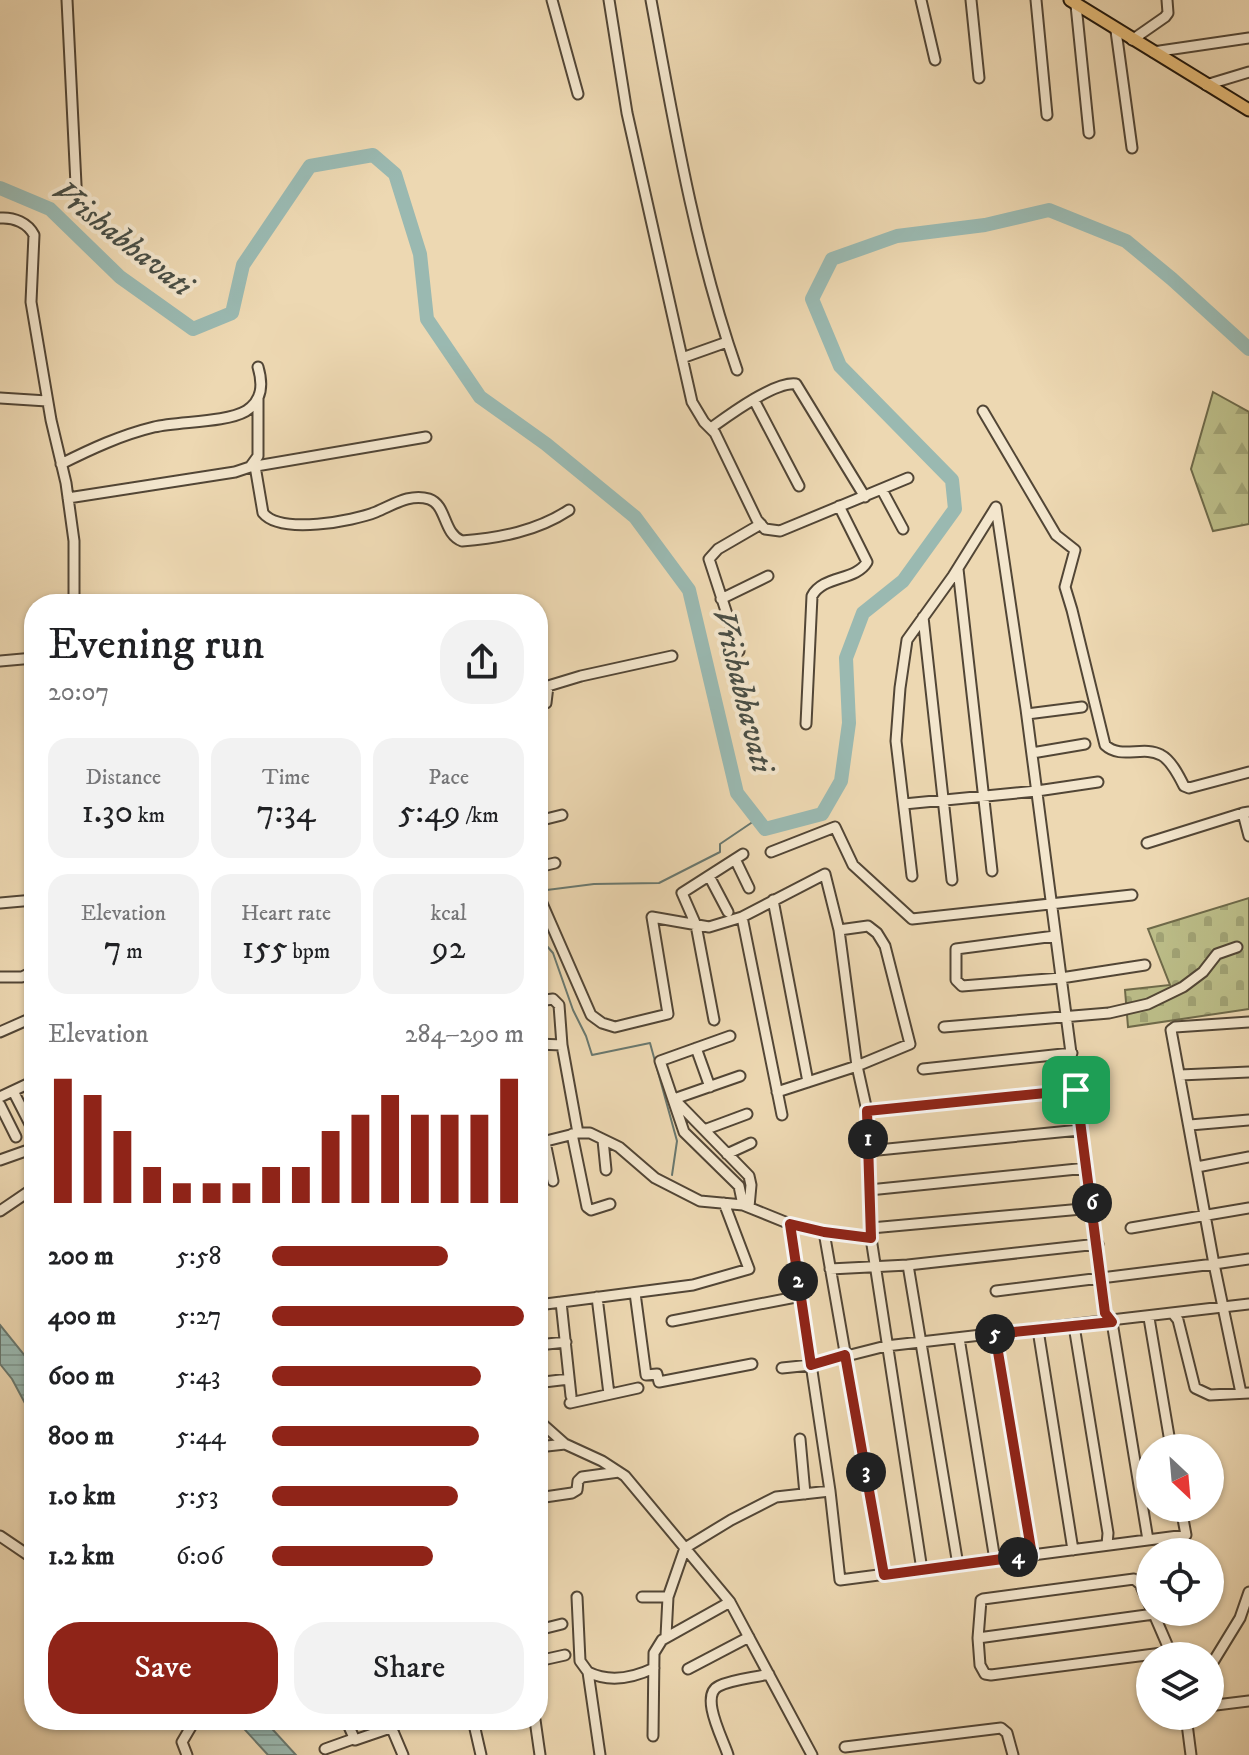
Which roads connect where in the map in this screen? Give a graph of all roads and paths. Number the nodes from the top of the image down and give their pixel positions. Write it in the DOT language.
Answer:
graph roads {
  1 [pos="67,0"];
  2 [pos="552,0"];
  3 [pos="609,0"];
  4 [pos="651,0"];
  5 [pos="921,0"];
  6 [pos="971,0"];
  7 [pos="1036,0"];
  8 [pos="1167,0"];
  9 [pos="1074,2"];
  10 [pos="1116,31"];
  11 [pos="1249,38"];
  12 [pos="1132,40"];
  13 [pos="1153,53"];
  14 [pos="935,60"];
  15 [pos="1249,72"];
  16 [pos="979,78"];
  17 [pos="1206,85"];
  18 [pos="578,94"];
  19 [pos="1249,110"];
  20 [pos="1047,115"];
  21 [pos="1089,133"];
  22 [pos="1132,148"];
  23 [pos="77,205"];
  24 [pos="0,218"];
  25 [pos="727,342"];
  26 [pos="682,358"];
  27 [pos="258,367"];
  28 [pos="737,370"];
  29 [pos="0,398"];
  30 [pos="258,399"];
  31 [pos="754,400"];
  32 [pos="47,401"];
  33 [pos="983,411"];
  34 [pos="711,428"];
  35 [pos="426,437"];
  36 [pos="61,464"];
  37 [pos="252,466"];
  38 [pos="908,478"];
  39 [pos="799,486"];
  40 [pos="882,490"];
  41 [pos="865,497"];
  42 [pos="68,498"];
  43 [pos="839,506"];
  44 [pos="569,510"];
  45 [pos="761,524"];
  46 [pos="903,529"];
  47 [pos="958,569"];
  48 [pos="768,576"];
  49 [pos="74,594"];
  50 [pos="721,599"];
  51 [pos="923,617"];
  52 [pos="739,651"];
  53 [pos="672,656"];
  54 [pos="24,659"];
  55 [pos="0,661"];
  56 [pos="548,686"];
  57 [pos="1082,707"];
  58 [pos="1027,714"];
  59 [pos="806,724"];
  60 [pos="1085,744"];
  61 [pos="1032,753"];
  62 [pos="1249,772"];
  63 [pos="1098,782"];
  64 [pos="1037,791"];
  65 [pos="984,796"];
  66 [pos="944,801"];
  67 [pos="904,804"];
  68 [pos="1246,812"];
  69 [pos="562,815"];
  70 [pos="548,818"];
  71 [pos="1249,836"];
  72 [pos="1147,843"];
  73 [pos="771,852"];
  74 [pos="555,863"];
  75 [pos="548,865"];
  76 [pos="992,871"];
  77 [pos="709,876"];
  78 [pos="912,876"];
  79 [pos="952,880"];
  80 [pos="749,888"];
  81 [pos="1132,895"];
  82 [pos="773,900"];
  83 [pos="24,901"];
  84 [pos="0,903"];
  85 [pos="1050,904"];
  86 [pos="728,912"];
  87 [pos="548,917"];
  88 [pos="742,917"];
  89 [pos="696,925"];
  90 [pos="839,930"];
  91 [pos="1055,936"];
  92 [pos="1237,947"];
  93 [pos="1145,965"];
  94 [pos="24,976"];
  95 [pos="0,977"];
  96 [pos="1062,977"];
  97 [pos="548,1000"];
  98 [pos="1068,1017"];
  99 [pos="714,1020"];
  100 [pos="24,1021"];
  101 [pos="1249,1022"];
  102 [pos="944,1027"];
  103 [pos="0,1032"];
  104 [pos="730,1036"];
  105 [pos="548,1044"];
  106 [pos="562,1045"];
  107 [pos="696,1048"];
  108 [pos="1072,1053"];
  109 [pos="857,1066"];
  110 [pos="923,1069"];
  111 [pos="1249,1072"];
  112 [pos="1180,1075"];
  113 [pos="740,1076"];
  114 [pos="808,1082"];
  115 [pos="24,1086"];
  116 [pos="710,1087"];
  117 [pos="1076,1090"];
  118 [pos="13,1091"];
  119 [pos="777,1092"];
  120 [pos="0,1097"];
  121 [pos="674,1099"];
  122 [pos="0,1105"];
  123 [pos="867,1111"];
  124 [pos="24,1112"];
  125 [pos="747,1114"];
  126 [pos="782,1115"];
  127 [pos="1249,1120"];
  128 [pos="1190,1125"];
  129 [pos="704,1130"];
  130 [pos="1080,1130"];
  131 [pos="575,1133"];
  132 [pos="16,1137"];
  133 [pos="603,1140"];
  134 [pos="548,1141"];
  135 [pos="751,1143"];
  136 [pos="868,1151"];
  137 [pos="24,1152"];
  138 [pos="727,1154"];
  139 [pos="1249,1157"];
  140 [pos="0,1160"];
  141 [pos="548,1164"];
  142 [pos="1197,1167"];
  143 [pos="1087,1168"];
  144 [pos="606,1170"];
  145 [pos="553,1181"];
  146 [pos="869,1190"];
  147 [pos="24,1195"];
  148 [pos="724,1203"];
  149 [pos="610,1204"];
  150 [pos="746,1206"];
  151 [pos="1093,1208"];
  152 [pos="1249,1208"];
  153 [pos="0,1211"];
  154 [pos="1206,1213"];
  155 [pos="790,1224"];
  156 [pos="1131,1228"];
  157 [pos="824,1232"];
  158 [pos="871,1233"];
  159 [pos="1098,1244"];
  160 [pos="1249,1259"];
  161 [pos="1214,1264"];
  162 [pos="908,1265"];
  163 [pos="876,1268"];
  164 [pos="830,1269"];
  165 [pos="1102,1280"];
  166 [pos="996,1291"];
  167 [pos="635,1293"];
  168 [pos="801,1296"];
  169 [pos="597,1297"];
  170 [pos="561,1302"];
  171 [pos="548,1304"];
  172 [pos="1249,1304"];
  173 [pos="1223,1308"];
  174 [pos="1174,1315"];
  175 [pos="1149,1318"];
  176 [pos="672,1321"];
  177 [pos="1112,1322"];
  178 [pos="1074,1326"];
  179 [pos="1038,1330"];
  180 [pos="995,1334"];
  181 [pos="959,1338"];
  182 [pos="566,1342"];
  183 [pos="922,1342"];
  184 [pos="548,1344"];
  185 [pos="886,1346"];
  186 [pos="845,1355"];
  187 [pos="752,1364"];
  188 [pos="811,1365"];
  189 [pos="782,1368"];
  190 [pos="569,1379"];
  191 [pos="548,1382"];
  192 [pos="638,1388"];
  193 [pos="1245,1393"];
  194 [pos="609,1394"];
  195 [pos="548,1429"];
  196 [pos="1169,1434"];
  197 [pos="800,1439"];
  198 [pos="565,1444"];
  199 [pos="548,1446"];
  200 [pos="619,1472"];
  201 [pos="830,1491"];
  202 [pos="805,1494"];
  203 [pos="548,1496"];
  204 [pos="1184,1522"];
  205 [pos="0,1536"];
  206 [pos="1148,1538"];
  207 [pos="1163,1538"];
  208 [pos="1136,1541"];
  209 [pos="1107,1545"];
  210 [pos="685,1548"];
  211 [pos="1073,1550"];
  212 [pos="24,1552"];
  213 [pos="1032,1555"];
  214 [pos="995,1560"];
  215 [pos="958,1565"];
  216 [pos="922,1570"];
  217 [pos="884,1575"];
  218 [pos="1136,1581"];
  219 [pos="1249,1592"];
  220 [pos="577,1597"];
  221 [pos="642,1597"];
  222 [pos="668,1597"];
  223 [pos="730,1602"];
  224 [pos="1136,1613"];
  225 [pos="562,1624"];
  226 [pos="548,1628"];
  227 [pos="666,1636"];
  228 [pos="749,1637"];
  229 [pos="978,1638"];
  230 [pos="1224,1644"];
  231 [pos="565,1655"];
  232 [pos="1136,1658"];
  233 [pos="548,1659"];
  234 [pos="654,1668"];
  235 [pos="688,1669"];
  236 [pos="588,1672"];
  237 [pos="769,1674"];
  238 [pos="1249,1701"];
  239 [pos="1224,1704"];
  240 [pos="189,1730"];
  241 [pos="350,1730"];
  242 [pos="384,1730"];
  243 [pos="394,1730"];
  244 [pos="475,1730"];
  245 [pos="536,1730"];
  246 [pos="1187,1730"];
  247 [pos="653,1736"];
  248 [pos="353,1739"];
  249 [pos="845,1747"];
  250 [pos="325,1749"];
  251 [pos="187,1755"];
  252 [pos="403,1755"];
  253 [pos="481,1755"];
  254 [pos="540,1755"];
  255 [pos="600,1755"];
  256 [pos="728,1755"];
  257 [pos="812,1755"];
  258 [pos="1013,1755"];
  259 [pos="1191,1755"];
  1 -- 23 [label="street"];
  2 -- 18 [label="street"];
  3 -- 26 [label="street"];
  4 -- 25 [label="street"];
  5 -- 14 [label="street"];
  6 -- 16 [label="street"];
  7 -- 20 [label="street"];
  8 -- 12 [label="street"];
  9 -- 10 [label="main road"];
  9 -- 21 [label="street"];
  10 -- 12 [label="main road"];
  10 -- 22 [label="street"];
  11 -- 13 [label="street"];
  12 -- 13 [label="main road"];
  13 -- 17 [label="main road"];
  15 -- 17 [label="street"];
  17 -- 19 [label="main road"];
  24 -- 32 [label="street"];
  25 -- 26 [label="street"];
  25 -- 28 [label="street"];
  26 -- 34 [label="street"];
  27 -- 30 [label="street"];
  29 -- 32 [label="street"];
  30 -- 36 [label="street"];
  30 -- 37 [label="street"];
  31 -- 34 [label="street"];
  31 -- 39 [label="street"];
  31 -- 41 [label="street"];
  32 -- 36 [label="street"];
  33 -- 62 [label="street"];
  34 -- 45 [label="street"];
  35 -- 37 [label="street"];
  36 -- 42 [label="street"];
  37 -- 42 [label="street"];
  37 -- 44 [label="street"];
  38 -- 40 [label="street"];
  40 -- 41 [label="street"];
  40 -- 46 [label="street"];
  41 -- 43 [label="street"];
  42 -- 49 [label="street"];
  43 -- 45 [label="street"];
  43 -- 59 [label="street"];
  45 -- 50 [label="street"];
  47 -- 51 [label="street"];
  47 -- 58 [label="street"];
  47 -- 65 [label="street"];
  48 -- 50 [label="street"];
  50 -- 52 [label="street"];
  51 -- 66 [label="street"];
  51 -- 67 [label="street"];
  53 -- 56 [label="street"];
  54 -- 55 [label="street"];
  57 -- 58 [label="street"];
  58 -- 61 [label="street"];
  60 -- 61 [label="street"];
  61 -- 64 [label="street"];
  63 -- 64 [label="street"];
  64 -- 65 [label="street"];
  64 -- 85 [label="street"];
  65 -- 66 [label="street"];
  65 -- 76 [label="street"];
  66 -- 67 [label="street"];
  66 -- 79 [label="street"];
  67 -- 78 [label="street"];
  68 -- 71 [label="street"];
  68 -- 72 [label="street"];
  69 -- 70 [label="street"];
  73 -- 85 [label="street"];
  74 -- 75 [label="street"];
  77 -- 80 [label="street"];
  77 -- 86 [label="street"];
  77 -- 89 [label="street"];
  81 -- 85 [label="street"];
  82 -- 88 [label="street"];
  82 -- 90 [label="street"];
  82 -- 114 [label="street"];
  83 -- 84 [label="street"];
  85 -- 91 [label="street"];
  87 -- 89 [label="street"];
  88 -- 89 [label="street"];
  88 -- 119 [label="street"];
  89 -- 99 [label="street"];
  90 -- 109 [label="street"];
  90 -- 109 [label="street"];
  91 -- 96 [label="street"];
  91 -- 96 [label="street"];
  92 -- 98 [label="street"];
  93 -- 96 [label="street"];
  94 -- 95 [label="street"];
  96 -- 98 [label="street"];
  97 -- 106 [label="street"];
  98 -- 102 [label="street"];
  98 -- 108 [label="street"];
  100 -- 103 [label="street"];
  101 -- 112 [label="street"];
  104 -- 107 [label="street"];
  105 -- 106 [label="street"];
  106 -- 131 [label="street"];
  107 -- 116 [label="street"];
  107 -- 121 [label="street"];
  108 -- 110 [label="street"];
  108 -- 117 [label="street"];
  109 -- 114 [label="street"];
  109 -- 123 [label="street"];
  111 -- 112 [label="street"];
  112 -- 128 [label="street"];
  113 -- 116 [label="street"];
  114 -- 119 [label="street"];
  115 -- 118 [label="street"];
  116 -- 121 [label="street"];
  117 -- 123 [label="street"];
  117 -- 130 [label="street"];
  118 -- 120 [label="street"];
  118 -- 124 [label="street"];
  119 -- 126 [label="street"];
  121 -- 129 [label="street"];
  121 -- 150 [label="street"];
  122 -- 132 [label="street"];
  123 -- 136 [label="street"];
  125 -- 129 [label="street"];
  127 -- 128 [label="street"];
  128 -- 142 [label="street"];
  129 -- 138 [label="street"];
  130 -- 136 [label="street"];
  130 -- 143 [label="street"];
  131 -- 133 [label="street"];
  131 -- 134 [label="street"];
  131 -- 149 [label="street"];
  133 -- 144 [label="street"];
  133 -- 148 [label="street"];
  135 -- 138 [label="street"];
  136 -- 146 [label="street"];
  137 -- 140 [label="street"];
  138 -- 150 [label="street"];
  139 -- 142 [label="street"];
  141 -- 145 [label="street"];
  142 -- 154 [label="street"];
  143 -- 146 [label="street"];
  143 -- 151 [label="street"];
  146 -- 158 [label="street"];
  147 -- 153 [label="street"];
  148 -- 150 [label="street"];
  148 -- 167 [label="street"];
  150 -- 155 [label="street"];
  151 -- 158 [label="street"];
  151 -- 159 [label="street"];
  152 -- 154 [label="street"];
  154 -- 156 [label="street"];
  154 -- 161 [label="street"];
  155 -- 157 [label="street"];
  155 -- 168 [label="street"];
  157 -- 158 [label="street"];
  157 -- 164 [label="street"];
  158 -- 163 [label="street"];
  159 -- 162 [label="street"];
  159 -- 165 [label="street"];
  160 -- 161 [label="street"];
  161 -- 165 [label="street"];
  161 -- 173 [label="street"];
  162 -- 163 [label="street"];
  162 -- 183 [label="street"];
  163 -- 164 [label="street"];
  163 -- 185 [label="street"];
  164 -- 186 [label="street"];
  165 -- 166 [label="street"];
  165 -- 177 [label="street"];
  167 -- 169 [label="street"];
  167 -- 187 [label="street"];
  168 -- 176 [label="street"];
  168 -- 188 [label="street"];
  169 -- 170 [label="street"];
  169 -- 194 [label="street"];
  170 -- 171 [label="street"];
  170 -- 182 [label="street"];
  172 -- 173 [label="street"];
  173 -- 174 [label="street"];
  173 -- 193 [label="street"];
  174 -- 175 [label="street"];
  174 -- 193 [label="street"];
  175 -- 177 [label="street"];
  175 -- 196 [label="street"];
  177 -- 178 [label="street"];
  177 -- 206 [label="street"];
  178 -- 179 [label="street"];
  178 -- 209 [label="street"];
  179 -- 180 [label="street"];
  179 -- 211 [label="street"];
  180 -- 181 [label="street"];
  180 -- 213 [label="street"];
  181 -- 183 [label="street"];
  181 -- 214 [label="street"];
  182 -- 184 [label="street"];
  182 -- 190 [label="street"];
  183 -- 185 [label="street"];
  183 -- 215 [label="street"];
  185 -- 186 [label="street"];
  185 -- 216 [label="street"];
  186 -- 188 [label="street"];
  186 -- 217 [label="street"];
  188 -- 189 [label="street"];
  188 -- 201 [label="street"];
  190 -- 191 [label="street"];
  190 -- 194 [label="street"];
  192 -- 194 [label="street"];
  195 -- 198 [label="street"];
  197 -- 202 [label="street"];
  198 -- 199 [label="street"];
  198 -- 200 [label="street"];
  200 -- 203 [label="street"];
  200 -- 210 [label="street"];
  201 -- 202 [label="street"];
  201 -- 217 [label="street"];
  202 -- 210 [label="street"];
  204 -- 207 [label="street"];
  205 -- 212 [label="street"];
  208 -- 209 [label="street"];
  209 -- 211 [label="street"];
  210 -- 222 [label="street"];
  210 -- 223 [label="street"];
  211 -- 213 [label="street"];
  213 -- 214 [label="street"];
  214 -- 215 [label="street"];
  215 -- 216 [label="street"];
  216 -- 217 [label="street"];
  218 -- 229 [label="street"];
  219 -- 230 [label="street"];
  220 -- 236 [label="street"];
  221 -- 222 [label="street"];
  222 -- 227 [label="street"];
  223 -- 227 [label="street"];
  223 -- 228 [label="street"];
  224 -- 229 [label="street"];
  225 -- 226 [label="street"];
  227 -- 234 [label="street"];
  228 -- 235 [label="street"];
  228 -- 237 [label="street"];
  229 -- 232 [label="street"];
  231 -- 233 [label="street"];
  234 -- 236 [label="street"];
  234 -- 247 [label="street"];
  236 -- 255 [label="street"];
  237 -- 256 [label="street"];
  237 -- 257 [label="street"];
  238 -- 239 [label="street"];
  240 -- 251 [label="street"];
  241 -- 248 [label="street"];
  242 -- 248 [label="street"];
  243 -- 252 [label="street"];
  244 -- 253 [label="street"];
  245 -- 254 [label="street"];
  246 -- 259 [label="street"];
  248 -- 250 [label="street"];
  249 -- 258 [label="street"];
}
